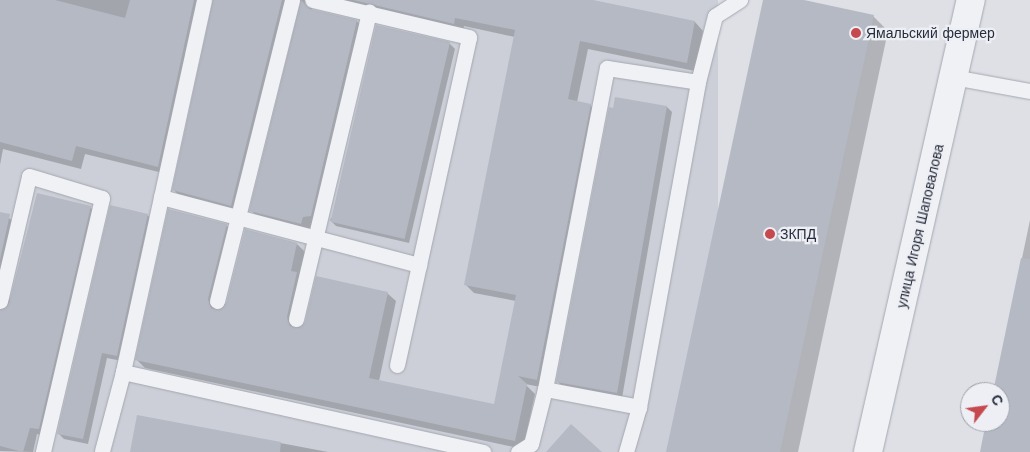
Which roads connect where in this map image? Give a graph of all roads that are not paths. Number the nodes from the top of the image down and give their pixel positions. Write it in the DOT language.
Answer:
graph roads {
  1 [pos="204,0"];
  2 [pos="292,0"];
  3 [pos="312,0"];
  4 [pos="740,0"];
  5 [pos="971,0"];
  6 [pos="369,12"];
  7 [pos="953,77"];
  8 [pos="698,82"];
  9 [pos="1030,91"];
  10 [pos="161,197"];
  11 [pos="235,217"];
  12 [pos="318,241"];
  13 [pos="419,265"];
  14 [pos="0,301"];
  15 [pos="218,301"];
  16 [pos="296,319"];
  17 [pos="397,365"];
  18 [pos="123,372"];
  19 [pos="545,389"];
  20 [pos="639,407"];
  21 [pos="43,452"];
  22 [pos="103,452"];
  23 [pos="483,452"];
  24 [pos="518,452"];
  25 [pos="626,452"];
  26 [pos="868,452"];
  1 -- 10 [label="lane"];
  2 -- 11 [label="lane"];
  3 -- 6 [label="lane"];
  4 -- 8 [label="lane"];
  5 -- 7 [label="street, улица Игоря Шаповалова"];
  6 -- 12 [label="lane"];
  6 -- 13 [label="lane"];
  7 -- 9 [label="lane"];
  7 -- 26 [label="street, улица Игоря Шаповалова"];
  8 -- 19 [label="lane"];
  8 -- 20 [label="lane"];
  10 -- 11 [label="lane"];
  10 -- 18 [label="lane"];
  11 -- 12 [label="lane"];
  11 -- 15 [label="lane"];
  12 -- 13 [label="lane"];
  12 -- 16 [label="lane"];
  13 -- 17 [label="lane"];
  14 -- 21 [label="lane"];
  18 -- 22 [label="lane"];
  18 -- 23 [label="lane"];
  19 -- 20 [label="lane"];
  19 -- 24 [label="lane"];
  20 -- 25 [label="lane"];
}
